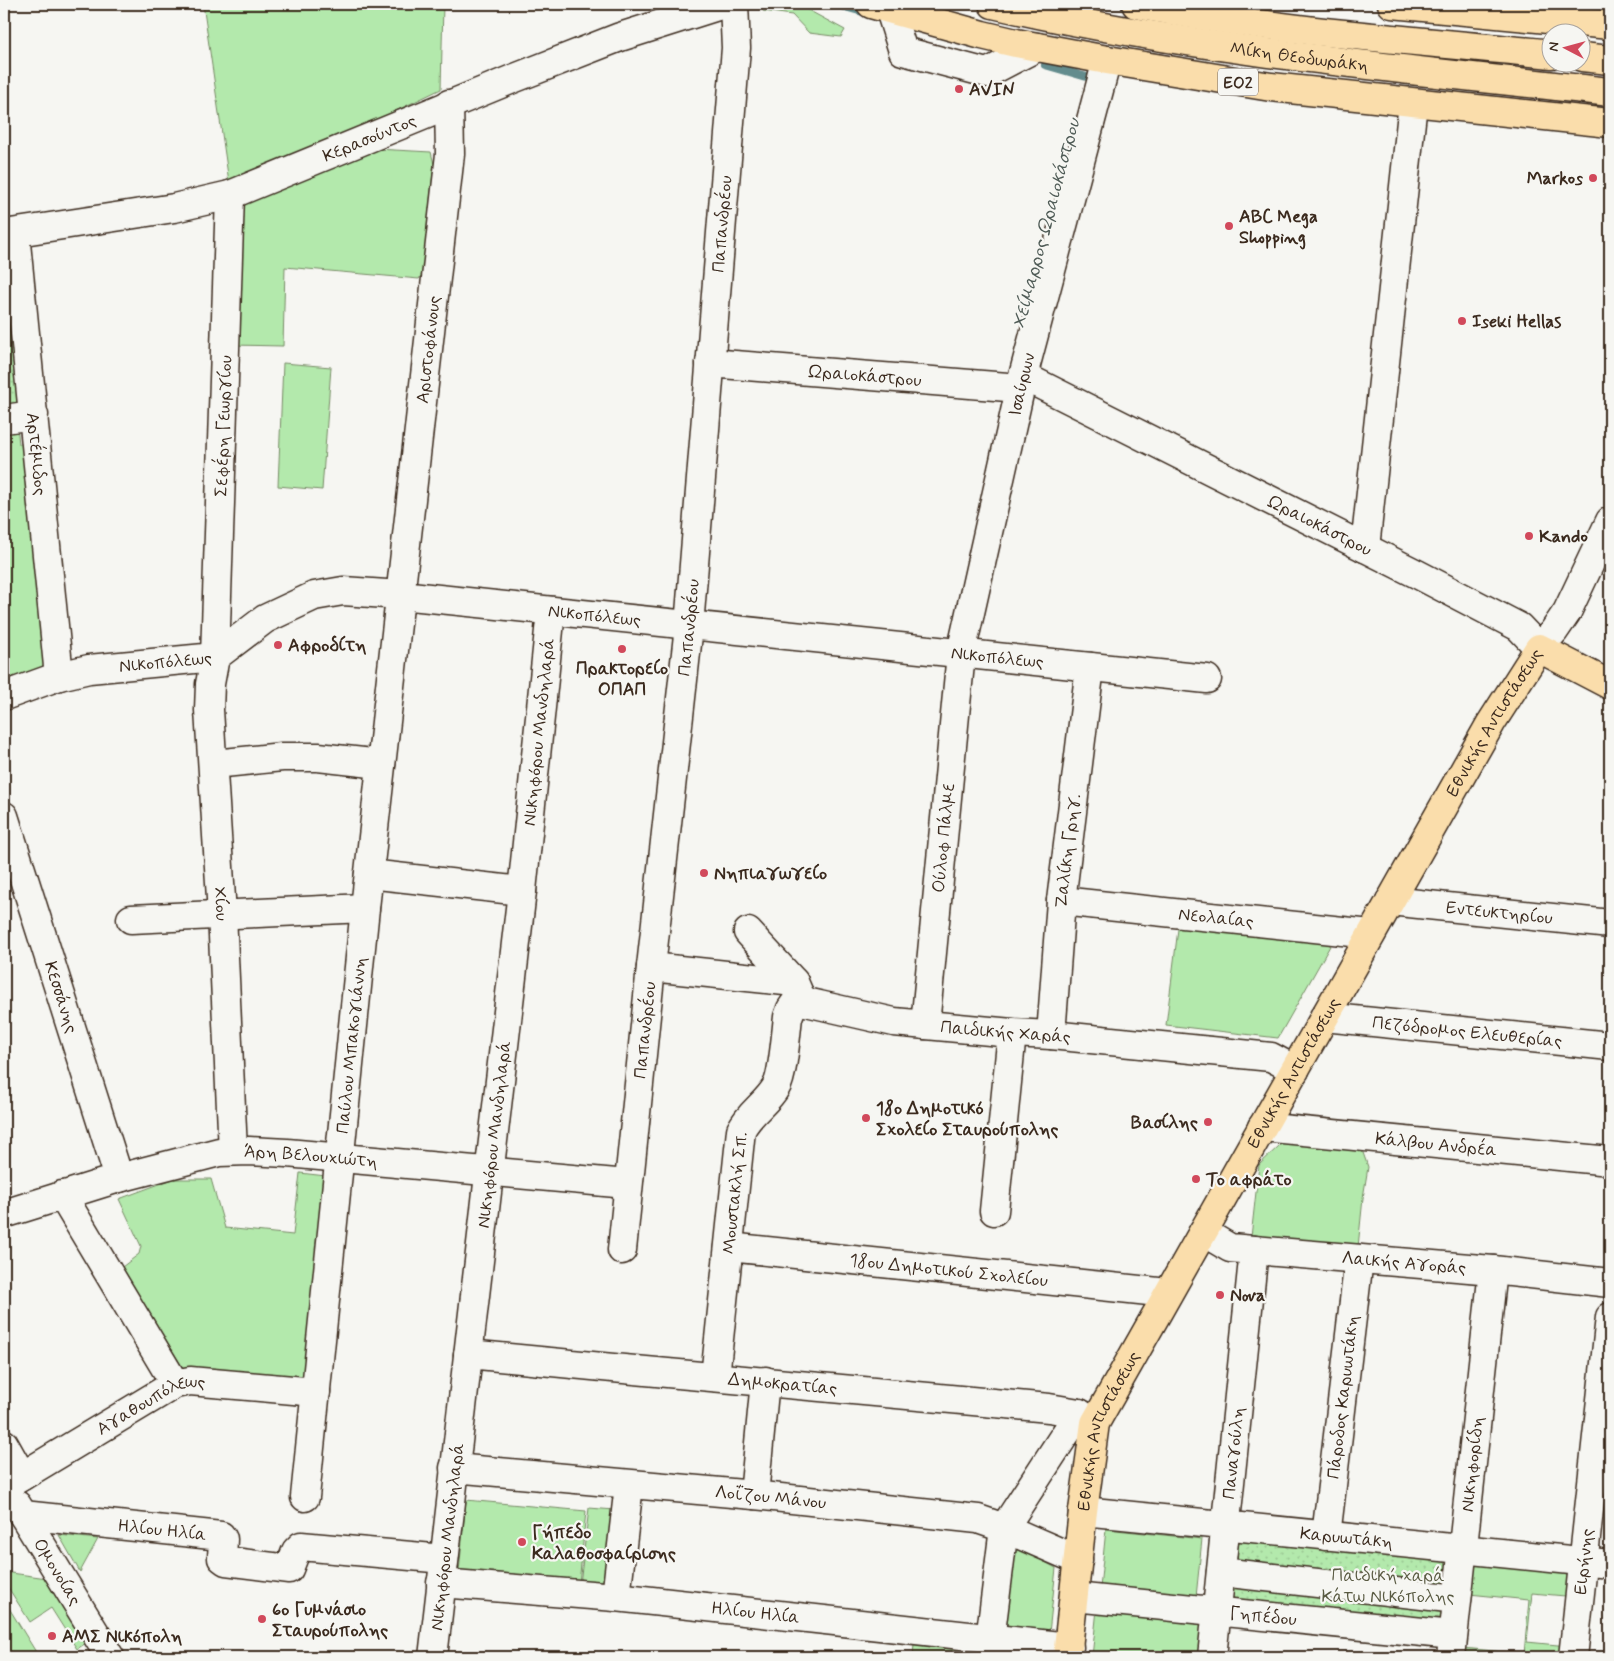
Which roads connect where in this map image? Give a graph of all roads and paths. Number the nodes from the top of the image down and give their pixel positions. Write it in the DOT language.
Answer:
graph roads {
  1 [pos="724,4"];
  2 [pos="734,4"];
  3 [pos="993,4"];
  4 [pos="1136,4"];
  5 [pos="1392,4"];
  6 [pos="881,7"];
  7 [pos="1610,14"];
  8 [pos="1544,19"];
  9 [pos="1610,25"];
  10 [pos="1037,47"];
  11 [pos="1542,53"];
  12 [pos="1592,58"];
  13 [pos="1107,60"];
  14 [pos="1610,60"];
  15 [pos="1610,92"];
  16 [pos="1413,102"];
  17 [pos="449,104"];
  18 [pos="1610,123"];
  19 [pos="230,195"];
  20 [pos="9,234"];
  21 [pos="710,362"];
  22 [pos="1021,382"];
  23 [pos="34,415"];
  24 [pos="4,419"];
  25 [pos="1610,521"];
  26 [pos="1365,548"];
  27 [pos="401,595"];
  28 [pos="551,610"];
  29 [pos="689,626"];
  30 [pos="1539,648"];
  31 [pos="961,653"];
  32 [pos="215,657"];
  33 [pos="1090,667"];
  34 [pos="58,676"];
  35 [pos="1207,679"];
  36 [pos="1610,685"];
  37 [pos="4,696"];
  38 [pos="214,764"];
  39 [pos="381,764"];
  40 [pos="4,816"];
  41 [pos="369,874"];
  42 [pos="14,885"];
  43 [pos="522,891"];
  44 [pos="1061,901"];
  45 [pos="1390,901"];
  46 [pos="365,908"];
  47 [pos="222,914"];
  48 [pos="131,920"];
  49 [pos="1610,924"];
  50 [pos="748,932"];
  51 [pos="1371,934"];
  52 [pos="651,966"];
  53 [pos="797,989"];
  54 [pos="1324,1018"];
  55 [pos="925,1025"];
  56 [pos="1012,1033"];
  57 [pos="1051,1035"];
  58 [pos="1610,1046"];
  59 [pos="1295,1070"];
  60 [pos="1262,1127"];
  61 [pos="233,1151"];
  62 [pos="340,1159"];
  63 [pos="1610,1161"];
  64 [pos="489,1171"];
  65 [pos="119,1178"];
  66 [pos="628,1184"];
  67 [pos="62,1196"];
  68 [pos="994,1211"];
  69 [pos="4,1214"];
  70 [pos="1203,1232"];
  71 [pos="729,1247"];
  72 [pos="622,1250"];
  73 [pos="1254,1250"];
  74 [pos="1359,1259"];
  75 [pos="1493,1270"];
  76 [pos="1610,1283"];
  77 [pos="1168,1293"];
  78 [pos="1610,1317"];
  79 [pos="468,1354"];
  80 [pos="715,1377"];
  81 [pos="765,1381"];
  82 [pos="175,1384"];
  83 [pos="316,1392"];
  84 [pos="1087,1418"];
  85 [pos="4,1444"];
  86 [pos="454,1468"];
  87 [pos="11,1483"];
  88 [pos="629,1485"];
  89 [pos="754,1495"];
  90 [pos="305,1497"];
  91 [pos="1083,1511"];
  92 [pos="23,1515"];
  93 [pos="1226,1526"];
  94 [pos="1004,1528"];
  95 [pos="1326,1536"];
  96 [pos="1462,1550"];
  97 [pos="1078,1560"];
  98 [pos="1583,1562"];
  99 [pos="1610,1564"];
  100 [pos="443,1571"];
  101 [pos="1221,1572"];
  102 [pos="616,1597"];
  103 [pos="1074,1597"];
  104 [pos="1457,1599"];
  105 [pos="1216,1611"];
  106 [pos="990,1640"];
  107 [pos="1452,1646"];
  108 [pos="1068,1652"];
  109 [pos="110,1657"];
  110 [pos="433,1657"];
  111 [pos="1212,1657"];
  112 [pos="1573,1657"];
  1 -- 17 [label="street, Κερασούντος"];
  2 -- 21 [label="street, Παπανδρέου"];
  3 -- 15 [label="main road, Μίκη Θεοδωράκη / ΕΟ2"];
  4 -- 11 [label="main road, Μίκη Θεοδωράκη"];
  5 -- 8 [label="main road"];
  6 -- 10 [label="main road, ΕΟ2"];
  6 -- 10 [label="street"];
  7 -- 8 [label="main road"];
  8 -- 9 [label="main road"];
  10 -- 13 [label="main road, ΕΟ2"];
  12 -- 14 [label="main road"];
  13 -- 16 [label="main road, ΕΟ2"];
  13 -- 22 [label="street, Ισαύρων"];
  16 -- 18 [label="main road, ΕΟ2"];
  16 -- 26 [label="street"];
  17 -- 19 [label="street, Κερασούντος"];
  17 -- 27 [label="street, Αριστοφάνoυς"];
  19 -- 20 [label="street, Κερασούντος"];
  19 -- 32 [label="street, Σεφέρη Γεωργίου"];
  20 -- 23 [label="street, Αρτέμιδος"];
  21 -- 22 [label="street, Ωραιοκάστρου"];
  21 -- 29 [label="street, Παπανδρέου"];
  22 -- 26 [label="street, Ωραιοκάστρου"];
  22 -- 31 [label="street, Ισαύρων"];
  23 -- 24 [label="street"];
  23 -- 34 [label="street, Αρτέμιδος"];
  25 -- 30 [label="street, Εθνικής Αντιστάσεως"];
  26 -- 30 [label="street, Ωραιοκάστρου"];
  27 -- 28 [label="street, Νικοπόλεως"];
  27 -- 32 [label="street, Νικοπόλεως"];
  27 -- 39 [label="street, Παύλου Μπακογιάννη"];
  28 -- 29 [label="street, Νικοπόλεως"];
  28 -- 43 [label="street, Νικηφόρου Μανδηλαρά"];
  29 -- 31 [label="street, Νικοπόλεως"];
  29 -- 52 [label="street, Παπανδρέου"];
  30 -- 36 [label="main road, Ωραιοκάστρου"];
  30 -- 45 [label="main road, Εθνικής Αντιστάσεως"];
  31 -- 33 [label="street, Νικοπόλεως"];
  31 -- 55 [label="street, Ούλοφ Πάλμε"];
  32 -- 34 [label="street, Νικοπόλεως"];
  32 -- 38 [label="street, Χίου"];
  33 -- 35 [label="street, Νικοπόλεως"];
  33 -- 44 [label="street, Ζαλίκη Γρηγ."];
  34 -- 37 [label="street, Νικοπόλεως"];
  38 -- 39 [label="street"];
  38 -- 47 [label="street, Χίου"];
  39 -- 41 [label="street, Παύλου Μπακογιάννη"];
  40 -- 42 [label="street, Κεσσάνης"];
  41 -- 43 [label="street"];
  41 -- 46 [label="street, Παύλου Μπακογιάννη"];
  42 -- 65 [label="street, Κεσσάνης"];
  43 -- 64 [label="street, Νικηφόρου Μανδηλαρά"];
  44 -- 51 [label="street, Νεολαίας"];
  44 -- 57 [label="street, Ζαλίκη Γρηγ."];
  45 -- 49 [label="street, Εντευκτηρίου"];
  45 -- 51 [label="main road, Εθνικής Αντιστάσεως"];
  46 -- 47 [label="street"];
  46 -- 62 [label="street, Παύλου Μπακογιάννη"];
  47 -- 48 [label="street"];
  47 -- 61 [label="street, Χίου"];
  50 -- 53 [label="street, Παιδικής Χαράς"];
  51 -- 54 [label="main road, Εθνικής Αντιστάσεως"];
  52 -- 53 [label="street"];
  52 -- 66 [label="street, Παπανδρέου"];
  53 -- 55 [label="street, Παιδικής Χαράς"];
  53 -- 71 [label="street, Μουστακλή Σπ."];
  54 -- 58 [label="street, Πεζόδρομος Ελευθερίας"];
  54 -- 59 [label="main road, Εθνικής Αντιστάσεως"];
  55 -- 56 [label="street, Παιδικής Χαράς"];
  56 -- 57 [label="street, Παιδικής Χαράς"];
  56 -- 68 [label="street"];
  57 -- 59 [label="street, Παιδικής Χαράς"];
  59 -- 60 [label="main road, Εθνικής Αντιστάσεως"];
  60 -- 63 [label="street, Κάλβου Ανδρέα"];
  60 -- 70 [label="main road, Εθνικής Αντιστάσεως"];
  61 -- 62 [label="street, Άρη Βελουχιώτη"];
  61 -- 65 [label="street, Άρη Βελουχιώτη"];
  62 -- 64 [label="street, Άρη Βελουχιώτη"];
  62 -- 83 [label="street, Παύλου Μπακογιάννη"];
  64 -- 66 [label="street, Άρη Βελουχιώτη"];
  64 -- 79 [label="street, Νικηφόρου Μανδηλαρά"];
  65 -- 67 [label="street, Άρη Βελουχιώτη"];
  66 -- 72 [label="street, Παπανδρέου"];
  67 -- 69 [label="street, Άρη Βελουχιώτη"];
  67 -- 82 [label="street"];
  70 -- 73 [label="street, Λαικής Αγοράς"];
  70 -- 77 [label="main road, Εθνικής Αντιστάσεως"];
  71 -- 77 [label="street, 18ου Δημοτικού Σχολείου"];
  71 -- 80 [label="street, Μουστακλή Σπ."];
  73 -- 74 [label="street, Λαικής Αγοράς"];
  73 -- 93 [label="street, Παναγούλη"];
  74 -- 75 [label="street, Λαικής Αγοράς"];
  74 -- 95 [label="street, Πάροδος Καρυωτάκη"];
  75 -- 76 [label="street, Λαικής Αγοράς"];
  75 -- 96 [label="street, Νικηφορίδη"];
  77 -- 84 [label="main road, Εθνικής Αντιστάσεως"];
  78 -- 98 [label="street, Ειρήνης"];
  79 -- 80 [label="street, Δημοκρατίας"];
  79 -- 86 [label="street, Νικηφόρου Μανδηλαρά"];
  80 -- 81 [label="street, Δημοκρατίας"];
  81 -- 84 [label="street, Δημοκρατίας"];
  81 -- 89 [label="street"];
  82 -- 83 [label="street, Αγαθουπόλεως"];
  82 -- 87 [label="street, Αγαθουπόλεως"];
  83 -- 90 [label="street, Παύλου Μπακογιάννη"];
  84 -- 91 [label="main road, Εθνικής Αντιστάσεως"];
  84 -- 94 [label="street"];
  85 -- 87 [label="street, Ομονοίας"];
  86 -- 88 [label="street, Λοΐζου Μάνου"];
  86 -- 100 [label="street, Νικηφόρου Μανδηλαρά"];
  87 -- 92 [label="street, Ομονοίας"];
  88 -- 89 [label="street, Λοΐζου Μάνου"];
  88 -- 102 [label="street"];
  89 -- 94 [label="street, Λοΐζου Μάνου"];
  91 -- 93 [label="street, Καρυωτάκη"];
  91 -- 97 [label="main road, Εθνικής Αντιστάσεως"];
  92 -- 100 [label="street, Ηλίου Ηλία"];
  92 -- 109 [label="street, Ομονοίας"];
  93 -- 95 [label="street, Καρυωτάκη"];
  93 -- 101 [label="street, Παναγούλη"];
  94 -- 97 [label="street, Λοΐζου Μάνου"];
  94 -- 106 [label="street"];
  95 -- 96 [label="street, Καρυωτάκη"];
  96 -- 98 [label="street, Καρυωτάκη"];
  96 -- 104 [label="street, Νικηφορίδη"];
  97 -- 103 [label="main road, Εθνικής Αντιστάσεως"];
  98 -- 99 [label="street, Καρυωτάκη"];
  98 -- 112 [label="street, Ειρήνης"];
  100 -- 102 [label="street, Ηλίου Ηλία"];
  100 -- 110 [label="street, Νικηφόρου Μανδηλαρά"];
  101 -- 104 [label="street"];
  101 -- 105 [label="street, Παναγούλη"];
  102 -- 106 [label="street, Ηλίου Ηλία"];
  103 -- 105 [label="street, Γηπέδου"];
  103 -- 108 [label="main road, Εθνικής Αντιστάσεως"];
  104 -- 107 [label="street, Νικηφορίδη"];
  105 -- 107 [label="street, Γηπέδου"];
  105 -- 111 [label="street, Παναγούλη"];
  106 -- 108 [label="street, Ηλίου Ηλία"];
}
